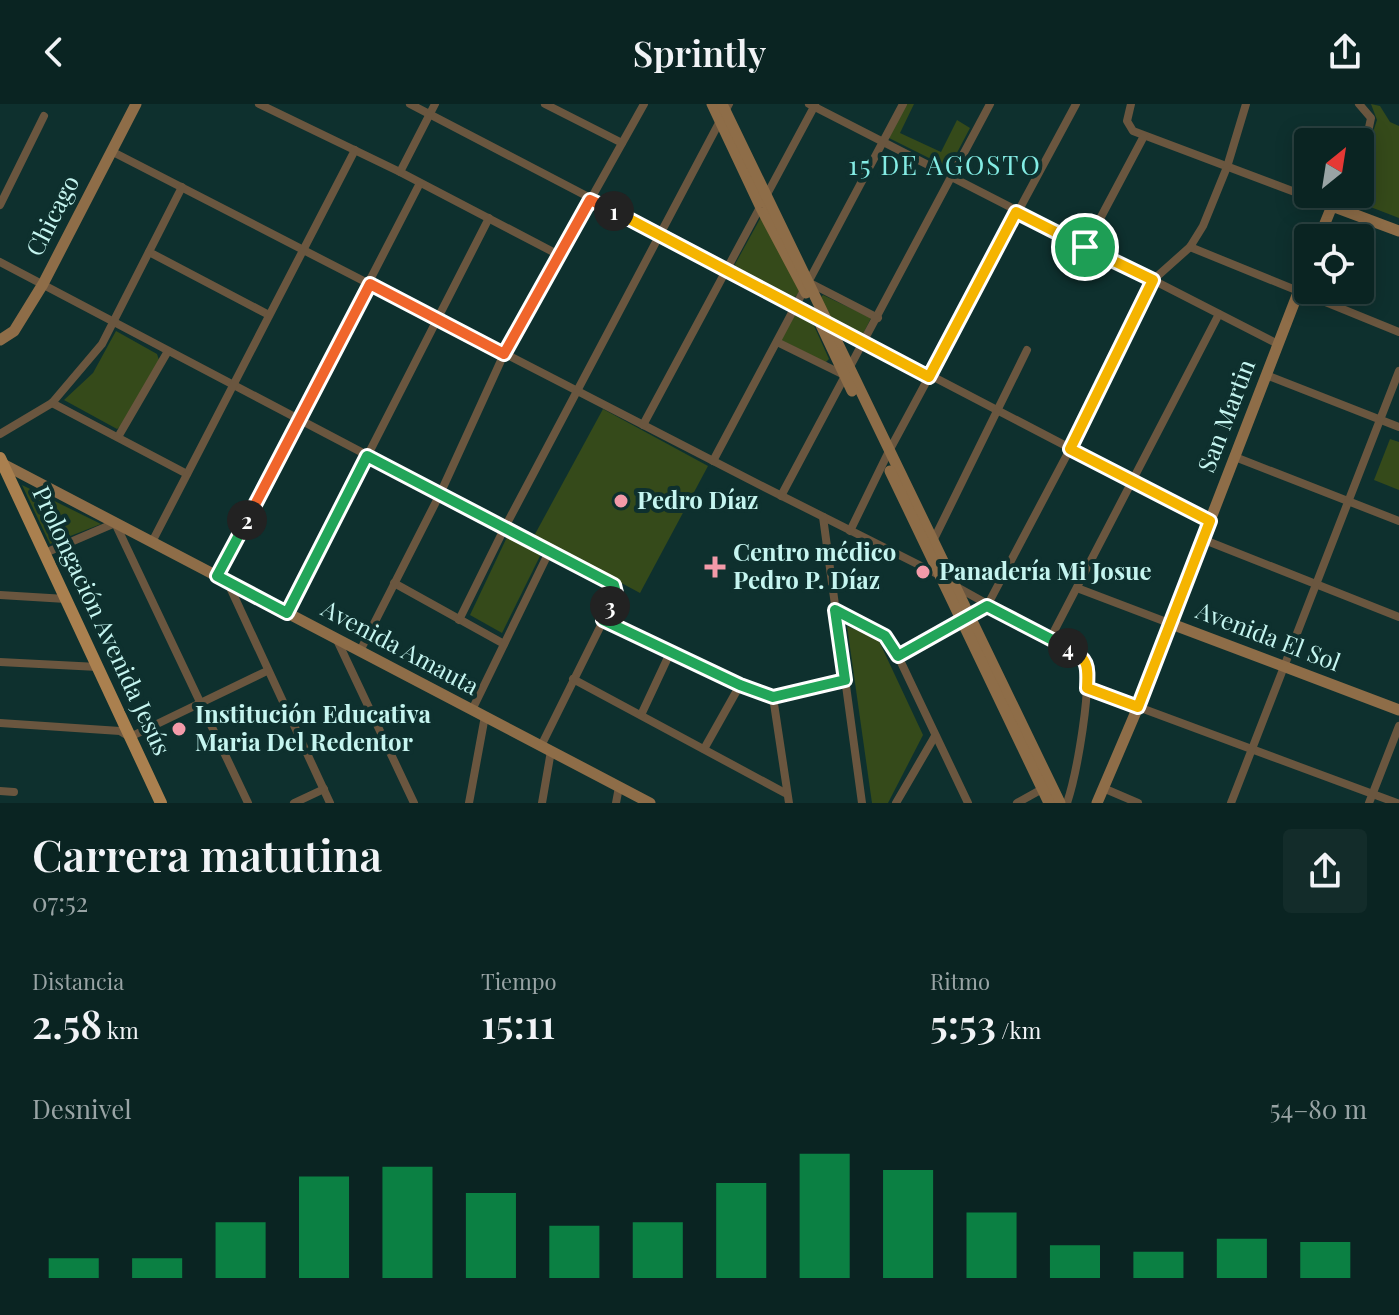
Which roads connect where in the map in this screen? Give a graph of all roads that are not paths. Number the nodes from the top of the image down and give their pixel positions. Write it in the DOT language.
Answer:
graph roads {
  1 [pos="136,104"];
  2 [pos="259,104"];
  3 [pos="410,104"];
  4 [pos="435,104"];
  5 [pos="545,104"];
  6 [pos="644,104"];
  7 [pos="712,104"];
  8 [pos="903,104"];
  9 [pos="990,104"];
  10 [pos="1076,104"];
  11 [pos="1131,104"];
  12 [pos="1246,104"];
  13 [pos="1359,104"];
  14 [pos="813,105"];
  15 [pos="724,110"];
  16 [pos="430,115"];
  17 [pos="44,116"];
  18 [pos="1369,128"];
  19 [pos="1144,136"];
  20 [pos="882,142"];
  21 [pos="622,143"];
  22 [pos="355,150"];
  23 [pos="111,151"];
  24 [pos="1227,167"];
  25 [pos="400,172"];
  26 [pos="950,178"];
  27 [pos="420,183"];
  28 [pos="182,187"];
  29 [pos="1294,192"];
  30 [pos="767,195"];
  31 [pos="590,200"];
  32 [pos="0,205"];
  33 [pos="761,208"];
  34 [pos="1338,208"];
  35 [pos="1347,208"];
  36 [pos="1346,211"];
  37 [pos="1016,212"];
  38 [pos="489,218"];
  39 [pos="1399,231"];
  40 [pos="660,235"];
  41 [pos="1085,247"];
  42 [pos="1190,247"];
  43 [pos="303,250"];
  44 [pos="149,252"];
  45 [pos="559,255"];
  46 [pos="0,262"];
  47 [pos="727,271"];
  48 [pos="1153,280"];
  49 [pos="43,284"];
  50 [pos="370,284"];
  51 [pos="806,286"];
  52 [pos="1294,290"];
  53 [pos="1294,302"];
  54 [pos="1328,304"];
  55 [pos="796,305"];
  56 [pos="1219,314"];
  57 [pos="269,315"];
  58 [pos="436,318"];
  59 [pos="818,318"];
  60 [pos="878,318"];
  61 [pos="113,322"];
  62 [pos="829,324"];
  63 [pos="1399,332"];
  64 [pos="0,340"];
  65 [pos="863,341"];
  66 [pos="777,342"];
  67 [pos="1278,344"];
  68 [pos="1027,350"];
  69 [pos="168,351"];
  70 [pos="504,354"];
  71 [pos="848,371"];
  72 [pos="1399,371"];
  73 [pos="1266,375"];
  74 [pos="929,377"];
  75 [pos="233,385"];
  76 [pos="579,392"];
  77 [pos="52,403"];
  78 [pos="996,411"];
  79 [pos="299,420"];
  80 [pos="1380,420"];
  81 [pos="643,425"];
  82 [pos="1399,427"];
  83 [pos="0,434"];
  84 [pos="118,437"];
  85 [pos="1070,449"];
  86 [pos="887,455"];
  87 [pos="367,456"];
  88 [pos="1235,457"];
  89 [pos="1,461"];
  90 [pos="713,461"];
  91 [pos="187,474"];
  92 [pos="1133,482"];
  93 [pos="440,494"];
  94 [pos="781,496"];
  95 [pos="1348,501"];
  96 [pos="823,517"];
  97 [pos="1210,521"];
  98 [pos="1399,521"];
  99 [pos="115,523"];
  100 [pos="504,529"];
  101 [pos="850,531"];
  102 [pos="1202,539"];
  103 [pos="152,542"];
  104 [pos="929,543"];
  105 [pos="549,552"];
  106 [pos="45,553"];
  107 [pos="939,574"];
  108 [pos="217,576"];
  109 [pos="228,582"];
  110 [pos="394,583"];
  111 [pos="1316,584"];
  112 [pos="955,586"];
  113 [pos="1077,588"];
  114 [pos="0,595"];
  115 [pos="66,599"];
  116 [pos="987,606"];
  117 [pos="835,610"];
  118 [pos="287,613"];
  119 [pos="1399,617"];
  120 [pos="965,618"];
  121 [pos="459,620"];
  122 [pos="603,620"];
  123 [pos="1169,623"];
  124 [pos="337,639"];
  125 [pos="1050,639"];
  126 [pos="504,644"];
  127 [pos="360,651"];
  128 [pos="670,653"];
  129 [pos="898,656"];
  130 [pos="0,662"];
  131 [pos="1284,666"];
  132 [pos="98,667"];
  133 [pos="267,671"];
  134 [pos="573,679"];
  135 [pos="845,680"];
  136 [pos="740,685"];
  137 [pos="1087,688"];
  138 [pos="773,697"];
  139 [pos="201,701"];
  140 [pos="1138,707"];
  141 [pos="472,710"];
  142 [pos="1399,710"];
  143 [pos="641,715"];
  144 [pos="485,716"];
  145 [pos="0,723"];
  146 [pos="1399,726"];
  147 [pos="935,736"];
  148 [pos="130,737"];
  149 [pos="546,748"];
  150 [pos="1252,748"];
  151 [pos="704,749"];
  152 [pos="619,787"];
  153 [pos="1046,787"];
  154 [pos="1103,788"];
  155 [pos="324,789"];
  156 [pos="0,791"];
  157 [pos="14,792"];
  158 [pos="785,793"];
  159 [pos="1371,798"];
  160 [pos="161,803"];
  161 [pos="248,803"];
  162 [pos="294,803"];
  163 [pos="330,803"];
  164 [pos="414,803"];
  165 [pos="469,803"];
  166 [pos="542,803"];
  167 [pos="616,803"];
  168 [pos="650,803"];
  169 [pos="789,803"];
  170 [pos="862,803"];
  171 [pos="896,803"];
  172 [pos="968,803"];
  173 [pos="1017,803"];
  174 [pos="1049,803"];
  175 [pos="1060,803"];
  176 [pos="1067,803"];
  177 [pos="1097,803"];
  178 [pos="1138,803"];
  179 [pos="1231,803"];
  180 [pos="1397,803"];
  1 -- 23 [label="street, Chicago"];
  2 -- 22 [label="street"];
  3 -- 16 [label="street"];
  4 -- 16 [label="street"];
  5 -- 21 [label="street"];
  6 -- 21 [label="street"];
  7 -- 15 [label="street"];
  8 -- 20 [label="street"];
  9 -- 26 [label="street"];
  10 -- 37 [label="street"];
  11 -- 19 [label="street"];
  12 -- 24 [label="street"];
  13 -- 18 [label="street"];
  14 -- 20 [label="street"];
  14 -- 30 [label="street"];
  15 -- 30 [label="street"];
  15 -- 33 [label="street"];
  15 -- 40 [label="street"];
  16 -- 25 [label="street"];
  16 -- 31 [label="street"];
  17 -- 32 [label="street"];
  19 -- 24 [label="street"];
  19 -- 41 [label="street"];
  20 -- 26 [label="street"];
  20 -- 51 [label="street"];
  21 -- 31 [label="street"];
  22 -- 25 [label="street"];
  22 -- 43 [label="street"];
  23 -- 28 [label="street"];
  23 -- 49 [label="street, Chicago"];
  24 -- 29 [label="street"];
  24 -- 42 [label="street"];
  25 -- 27 [label="street"];
  26 -- 37 [label="street"];
  26 -- 60 [label="street"];
  27 -- 38 [label="street"];
  27 -- 50 [label="street"];
  28 -- 43 [label="street"];
  28 -- 44 [label="street"];
  30 -- 33 [label="street"];
  30 -- 51 [label="street"];
  31 -- 40 [label="street"];
  31 -- 45 [label="street"];
  33 -- 47 [label="street"];
  33 -- 51 [label="street"];
  34 -- 36 [label="street"];
  35 -- 36 [label="street"];
  36 -- 39 [label="street"];
  37 -- 41 [label="street"];
  37 -- 74 [label="street"];
  38 -- 45 [label="street"];
  38 -- 58 [label="street"];
  40 -- 47 [label="street"];
  40 -- 76 [label="street"];
  41 -- 48 [label="street"];
  42 -- 48 [label="street"];
  42 -- 52 [label="street"];
  43 -- 50 [label="street"];
  43 -- 57 [label="street"];
  44 -- 57 [label="street"];
  44 -- 61 [label="street"];
  45 -- 70 [label="street"];
  46 -- 49 [label="street"];
  47 -- 55 [label="street"];
  47 -- 81 [label="street"];
  48 -- 56 [label="street"];
  48 -- 85 [label="street"];
  49 -- 61 [label="street"];
  49 -- 64 [label="street, Chicago"];
  50 -- 58 [label="street"];
  50 -- 79 [label="street"];
  51 -- 55 [label="street"];
  51 -- 59 [label="street"];
  51 -- 60 [label="street"];
  51 -- 62 [label="street"];
  53 -- 67 [label="street, San Martin"];
  54 -- 63 [label="street"];
  55 -- 59 [label="street"];
  55 -- 66 [label="street"];
  56 -- 67 [label="street"];
  56 -- 92 [label="street"];
  57 -- 75 [label="street"];
  58 -- 70 [label="street"];
  58 -- 87 [label="street"];
  59 -- 62 [label="street"];
  59 -- 71 [label="street"];
  60 -- 65 [label="street"];
  61 -- 69 [label="street"];
  61 -- 77 [label="street"];
  62 -- 65 [label="street"];
  62 -- 71 [label="street"];
  65 -- 71 [label="street"];
  65 -- 74 [label="street"];
  66 -- 71 [label="street"];
  66 -- 90 [label="street"];
  67 -- 73 [label="street, San Martin"];
  68 -- 78 [label="street"];
  69 -- 75 [label="street"];
  69 -- 84 [label="street"];
  70 -- 76 [label="street"];
  70 -- 93 [label="street"];
  71 -- 86 [label="street"];
  71 -- 94 [label="street"];
  72 -- 80 [label="street"];
  73 -- 80 [label="street"];
  73 -- 88 [label="street, San Martin"];
  74 -- 78 [label="street"];
  74 -- 86 [label="street"];
  75 -- 79 [label="street"];
  75 -- 91 [label="street"];
  76 -- 81 [label="street"];
  76 -- 100 [label="street"];
  77 -- 83 [label="street"];
  77 -- 84 [label="street"];
  78 -- 85 [label="street"];
  78 -- 104 [label="street"];
  79 -- 87 [label="street"];
  79 -- 108 [label="street"];
  80 -- 82 [label="street"];
  80 -- 95 [label="street"];
  81 -- 90 [label="street"];
  84 -- 91 [label="street"];
  85 -- 92 [label="street"];
  85 -- 116 [label="street"];
  86 -- 101 [label="street"];
  86 -- 104 [label="street"];
  87 -- 93 [label="street"];
  87 -- 118 [label="street"];
  88 -- 95 [label="street"];
  88 -- 97 [label="street, San Martin"];
  89 -- 99 [label="street, Avenida Amauta"];
  89 -- 106 [label="main road, Prolongación Avenida Jesús"];
  90 -- 94 [label="street"];
  91 -- 103 [label="street"];
  92 -- 97 [label="street"];
  92 -- 113 [label="street"];
  93 -- 100 [label="street"];
  93 -- 110 [label="street"];
  94 -- 96 [label="street"];
  95 -- 98 [label="street"];
  95 -- 111 [label="street"];
  96 -- 101 [label="street"];
  96 -- 117 [label="street"];
  97 -- 102 [label="street, San Martin"];
  99 -- 103 [label="street, Avenida Amauta"];
  99 -- 106 [label="street"];
  99 -- 139 [label="street"];
  100 -- 105 [label="street"];
  100 -- 121 [label="street"];
  101 -- 107 [label="street"];
  102 -- 111 [label="street"];
  102 -- 123 [label="street, San Martin"];
  103 -- 108 [label="street, Avenida Amauta"];
  104 -- 107 [label="street"];
  104 -- 112 [label="street"];
  105 -- 122 [label="street"];
  105 -- 126 [label="street"];
  106 -- 115 [label="main road, Prolongación Avenida Jesús"];
  107 -- 112 [label="street"];
  107 -- 120 [label="street"];
  108 -- 109 [label="street, Avenida Amauta"];
  109 -- 118 [label="street, Avenida Amauta"];
  109 -- 133 [label="street"];
  110 -- 121 [label="street"];
  110 -- 127 [label="street"];
  111 -- 119 [label="street"];
  111 -- 131 [label="street"];
  112 -- 116 [label="street"];
  112 -- 120 [label="street"];
  113 -- 123 [label="street, Avenida El Sol"];
  113 -- 125 [label="street"];
  114 -- 115 [label="street"];
  115 -- 132 [label="main road, Prolongación Avenida Jesús"];
  116 -- 120 [label="street"];
  116 -- 125 [label="street"];
  117 -- 129 [label="street"];
  117 -- 135 [label="street"];
  118 -- 124 [label="street, Avenida Amauta"];
  120 -- 129 [label="street"];
  120 -- 153 [label="street"];
  121 -- 126 [label="street"];
  122 -- 128 [label="street"];
  122 -- 134 [label="street"];
  123 -- 131 [label="street, Avenida El Sol"];
  123 -- 140 [label="street, San Martin"];
  124 -- 127 [label="street, Avenida Amauta"];
  124 -- 164 [label="street"];
  125 -- 137 [label="street"];
  126 -- 141 [label="street"];
  127 -- 141 [label="street, Avenida Amauta"];
  128 -- 136 [label="street"];
  128 -- 143 [label="street"];
  129 -- 147 [label="street"];
  130 -- 132 [label="street"];
  131 -- 142 [label="street, Avenida El Sol"];
  131 -- 150 [label="street"];
  132 -- 148 [label="main road, Prolongación Avenida Jesús"];
  133 -- 139 [label="street"];
  133 -- 155 [label="street"];
  134 -- 143 [label="street"];
  134 -- 149 [label="street"];
  135 -- 138 [label="street"];
  135 -- 170 [label="street"];
  136 -- 138 [label="street"];
  136 -- 151 [label="street"];
  137 -- 140 [label="street"];
  137 -- 176 [label="street"];
  138 -- 158 [label="street"];
  139 -- 148 [label="street"];
  139 -- 161 [label="street"];
  140 -- 150 [label="street"];
  140 -- 154 [label="street, San Martin"];
  141 -- 144 [label="street, Avenida Amauta"];
  143 -- 151 [label="street"];
  144 -- 149 [label="street, Avenida Amauta"];
  144 -- 165 [label="street"];
  145 -- 148 [label="street"];
  146 -- 159 [label="street"];
  147 -- 171 [label="street"];
  147 -- 172 [label="street"];
  148 -- 160 [label="main road, Prolongación Avenida Jesús"];
  149 -- 152 [label="street, Avenida Amauta"];
  149 -- 166 [label="street"];
  150 -- 159 [label="street"];
  150 -- 179 [label="street"];
  151 -- 158 [label="street"];
  152 -- 167 [label="street"];
  152 -- 168 [label="street, Avenida Amauta"];
  153 -- 173 [label="street"];
  153 -- 174 [label="street"];
  153 -- 175 [label="street"];
  154 -- 177 [label="street, San Martin"];
  154 -- 178 [label="street"];
  155 -- 162 [label="street"];
  155 -- 163 [label="street"];
  156 -- 157 [label="street"];
  158 -- 169 [label="street"];
  159 -- 180 [label="street"];
}
